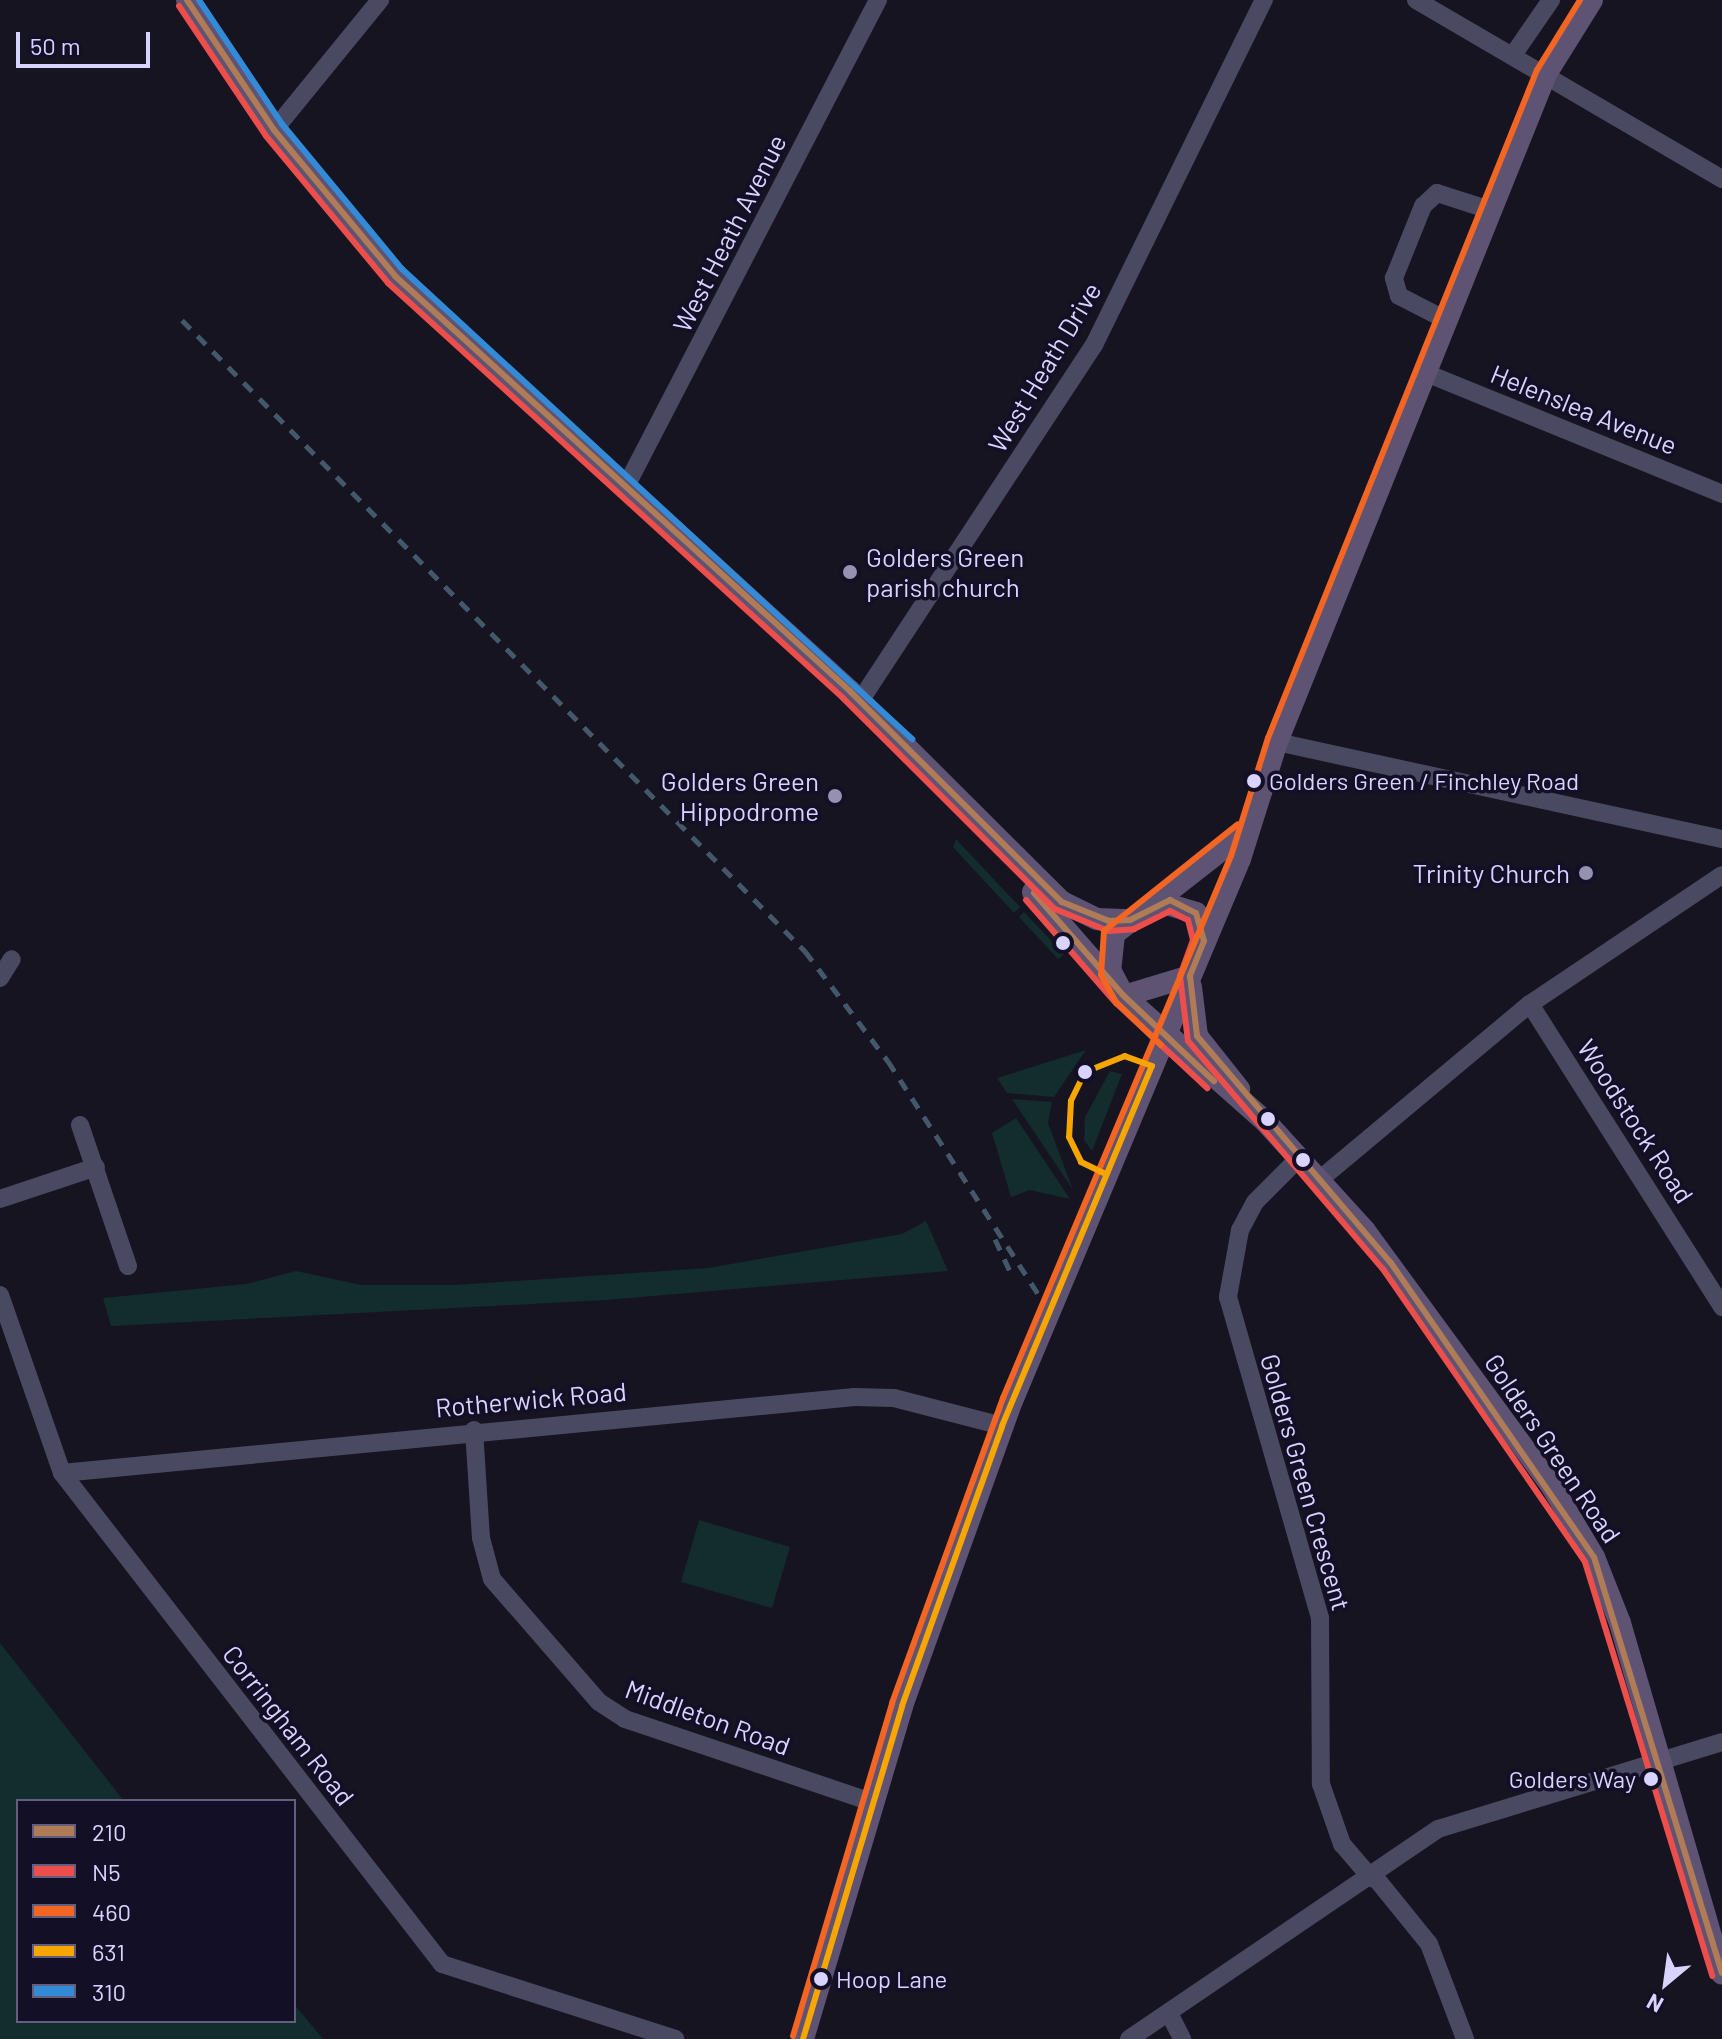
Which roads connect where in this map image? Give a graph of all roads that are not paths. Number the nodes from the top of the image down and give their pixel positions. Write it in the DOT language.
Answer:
graph roads {
  1 [pos="187,0"];
  2 [pos="878,0"];
  3 [pos="1264,0"];
  4 [pos="1416,0"];
  5 [pos="1551,0"];
  6 [pos="1592,0"];
  7 [pos="374,2"];
  8 [pos="1513,55"];
  9 [pos="1546,74"];
  10 [pos="274,130"];
  11 [pos="1722,179"];
  12 [pos="1490,210"];
  13 [pos="1446,320"];
  14 [pos="1426,373"];
  15 [pos="624,490"];
  16 [pos="1722,494"];
  17 [pos="860,701"];
  18 [pos="1277,742"];
  19 [pos="955,799"];
  20 [pos="1243,833"];
  21 [pos="1722,839"];
  22 [pos="1722,875"];
  23 [pos="1160,902"];
  24 [pos="1130,920"];
  25 [pos="1204,941"];
  26 [pos="12,959"];
  27 [pos="1190,976"];
  28 [pos="0,978"];
  29 [pos="1124,996"];
  30 [pos="1530,1004"];
  31 [pos="1168,1038"];
  32 [pos="1251,1107"];
  33 [pos="80,1125"];
  34 [pos="1299,1158"];
  35 [pos="96,1167"];
  36 [pos="1318,1181"];
  37 [pos="0,1199"];
  38 [pos="128,1266"];
  39 [pos="0,1295"];
  40 [pos="1722,1307"];
  41 [pos="1002,1426"];
  42 [pos="474,1430"];
  43 [pos="62,1473"];
  44 [pos="1722,1742"];
  45 [pos="1658,1759"];
  46 [pos="871,1802"];
  47 [pos="1372,1877"];
  48 [pos="1722,1973"];
  49 [pos="1170,2015"];
  50 [pos="675,2039"];
  51 [pos="803,2039"];
  52 [pos="1129,2039"];
  53 [pos="1182,2039"];
  54 [pos="1465,2039"];
  1 -- 10 [label="main road"];
  2 -- 15 [label="street, West Heath Avenue"];
  3 -- 17 [label="street, West Heath Drive"];
  4 -- 8 [label="street"];
  5 -- 8 [label="street"];
  6 -- 9 [label="main road"];
  7 -- 10 [label="street"];
  8 -- 9 [label="street"];
  9 -- 11 [label="street"];
  9 -- 12 [label="main road"];
  10 -- 15 [label="main road"];
  12 -- 13 [label="main road"];
  12 -- 13 [label="street"];
  13 -- 14 [label="main road"];
  14 -- 16 [label="street, Helenslea Avenue"];
  14 -- 18 [label="main road"];
  15 -- 17 [label="main road"];
  17 -- 19 [label="main road"];
  18 -- 20 [label="main road"];
  18 -- 21 [label="street"];
  19 -- 24 [label="main road"];
  19 -- 29 [label="main road, Golders Green Road"];
  20 -- 23 [label="main road"];
  20 -- 25 [label="main road"];
  22 -- 30 [label="street"];
  23 -- 24 [label="main road"];
  23 -- 25 [label="main road"];
  24 -- 29 [label="main road"];
  25 -- 27 [label="main road"];
  26 -- 28 [label="street"];
  27 -- 29 [label="main road"];
  27 -- 31 [label="main road"];
  27 -- 32 [label="main road, Golders Green Road"];
  29 -- 31 [label="main road, Golders Green Road"];
  30 -- 36 [label="street"];
  30 -- 40 [label="street, Woodstock Road"];
  31 -- 32 [label="main road, Golders Green Road"];
  31 -- 41 [label="main road"];
  32 -- 34 [label="main road, Golders Green Road"];
  33 -- 35 [label="street"];
  34 -- 36 [label="main road, Golders Green Road"];
  34 -- 47 [label="street, Golders Green Crescent"];
  35 -- 37 [label="street"];
  35 -- 38 [label="street"];
  36 -- 45 [label="main road, Golders Green Road"];
  39 -- 43 [label="street, Corringham Road"];
  41 -- 42 [label="street, Rotherwick Road"];
  41 -- 46 [label="main road"];
  42 -- 43 [label="street, Rotherwick Road"];
  42 -- 46 [label="street, Middleton Road"];
  43 -- 50 [label="street, Corringham Road"];
  44 -- 45 [label="street"];
  45 -- 47 [label="street"];
  45 -- 48 [label="main road, Golders Green Road"];
  46 -- 51 [label="main road"];
  47 -- 49 [label="street"];
  47 -- 54 [label="street, Golders Green Crescent"];
  49 -- 52 [label="street"];
  49 -- 53 [label="street"];
}
